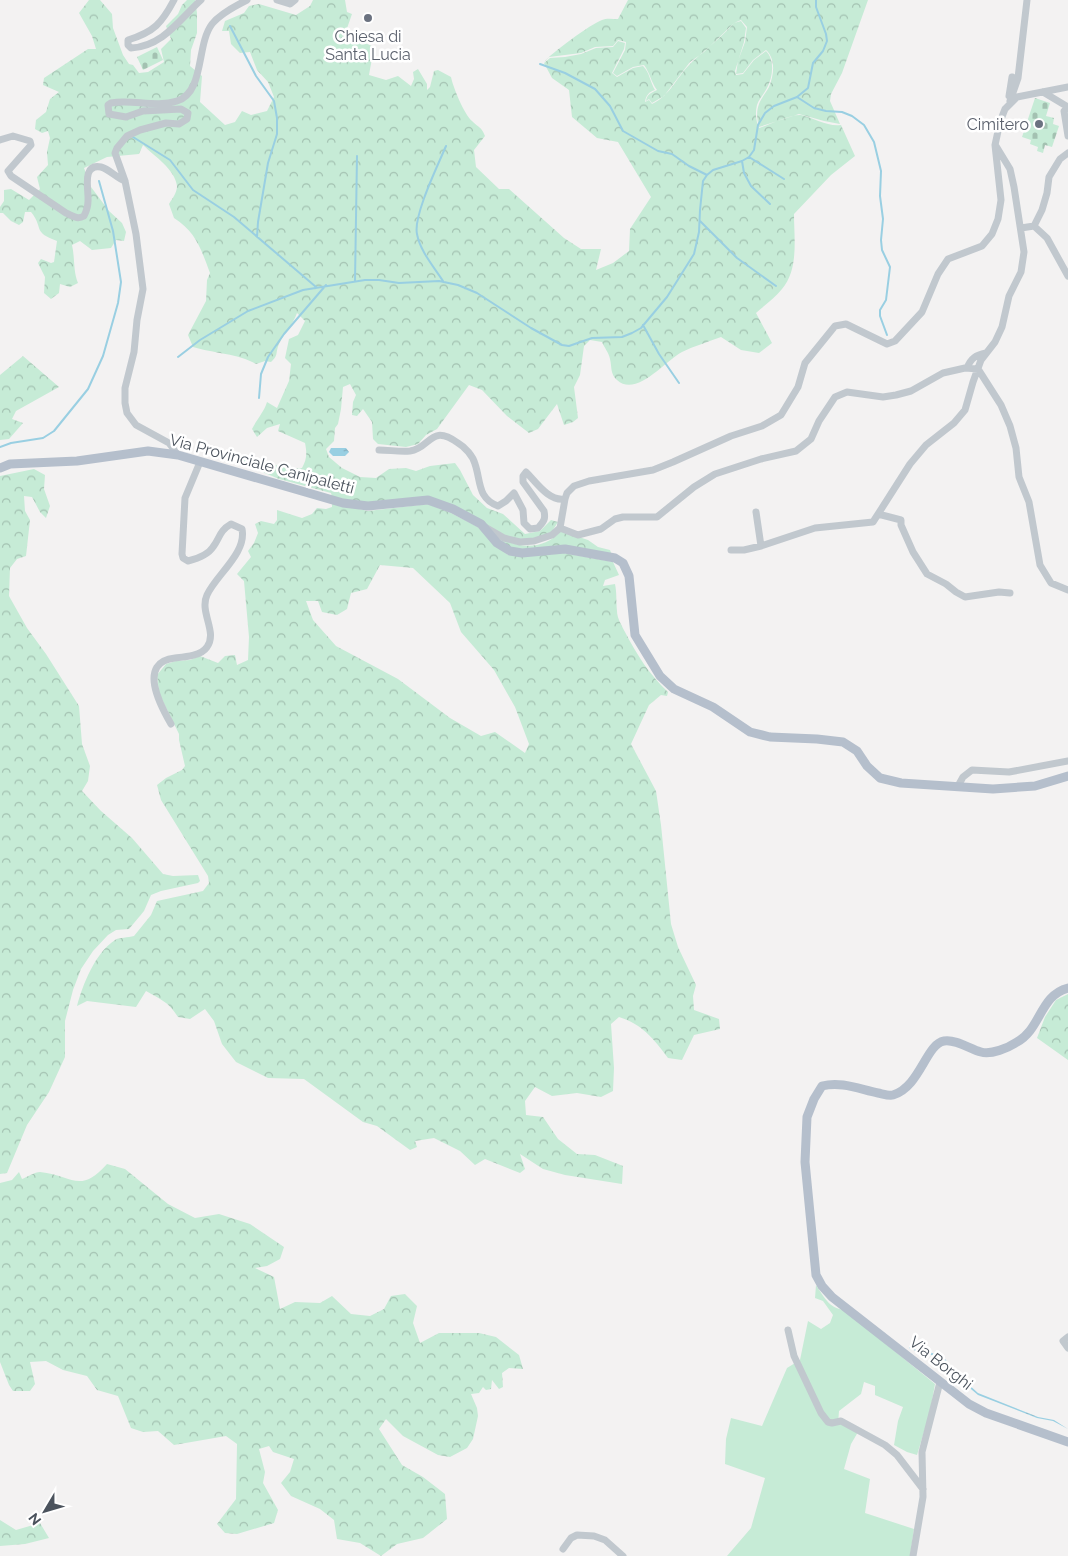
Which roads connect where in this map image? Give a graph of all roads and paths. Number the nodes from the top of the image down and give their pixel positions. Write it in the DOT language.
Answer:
graph roads {
  1 [pos="174,0"];
  2 [pos="200,0"];
  3 [pos="247,0"];
  4 [pos="276,0"];
  5 [pos="295,0"];
  6 [pos="1027,0"];
  7 [pos="1012,77"];
  8 [pos="1068,87"];
  9 [pos="1044,92"];
  10 [pos="1009,104"];
  11 [pos="1068,108"];
  12 [pos="1068,136"];
  13 [pos="0,140"];
  14 [pos="995,145"];
  15 [pos="1068,153"];
  16 [pos="125,181"];
  17 [pos="1034,226"];
  18 [pos="1021,228"];
  19 [pos="1068,276"];
  20 [pos="986,354"];
  21 [pos="967,368"];
  22 [pos="978,369"];
  23 [pos="379,450"];
  24 [pos="178,455"];
  25 [pos="200,462"];
  26 [pos="0,468"];
  27 [pos="564,499"];
  28 [pos="756,512"];
  29 [pos="878,514"];
  30 [pos="481,524"];
  31 [pos="560,528"];
  32 [pos="761,546"];
  33 [pos="731,550"];
  34 [pos="1068,590"];
  35 [pos="1010,593"];
  36 [pos="171,724"];
  37 [pos="1068,761"];
  38 [pos="1068,776"];
  39 [pos="958,786"];
  40 [pos="1068,988"];
  41 [pos="788,1330"];
  42 [pos="1068,1337"];
  43 [pos="1068,1348"];
  44 [pos="940,1382"];
  45 [pos="1068,1442"];
  46 [pos="923,1489"];
  47 [pos="563,1548"];
  48 [pos="623,1556"];
  49 [pos="913,1556"];
  1 -- 2 [label="street"];
  3 -- 16 [label="street"];
  4 -- 5 [label="street"];
  6 -- 10 [label="street"];
  7 -- 10 [label="street"];
  8 -- 9 [label="street"];
  9 -- 10 [label="street"];
  9 -- 11 [label="street"];
  10 -- 14 [label="street"];
  11 -- 12 [label="street"];
  13 -- 16 [label="street"];
  14 -- 18 [label="street"];
  14 -- 27 [label="street"];
  15 -- 17 [label="street"];
  16 -- 24 [label="street"];
  17 -- 18 [label="street"];
  17 -- 19 [label="street"];
  18 -- 20 [label="street"];
  20 -- 21 [label="street"];
  20 -- 22 [label="street"];
  21 -- 22 [label="street"];
  21 -- 31 [label="street"];
  22 -- 29 [label="street"];
  22 -- 34 [label="street"];
  23 -- 27 [label="street"];
  24 -- 25 [label="main road, Via Provinciale Canipaletti"];
  24 -- 26 [label="main road, Via Provinciale Canipaletti"];
  25 -- 30 [label="main road, Via Provinciale Canipaletti"];
  25 -- 36 [label="street"];
  27 -- 31 [label="street"];
  28 -- 32 [label="street"];
  29 -- 32 [label="street"];
  29 -- 35 [label="street"];
  30 -- 31 [label="street"];
  30 -- 39 [label="main road"];
  32 -- 33 [label="street"];
  37 -- 39 [label="street"];
  38 -- 39 [label="main road"];
  40 -- 44 [label="main road, Via Borghi"];
  41 -- 46 [label="street"];
  42 -- 43 [label="street"];
  44 -- 45 [label="main road, Via Borghi"];
  44 -- 46 [label="street"];
  46 -- 49 [label="street"];
  47 -- 48 [label="street"];
}
